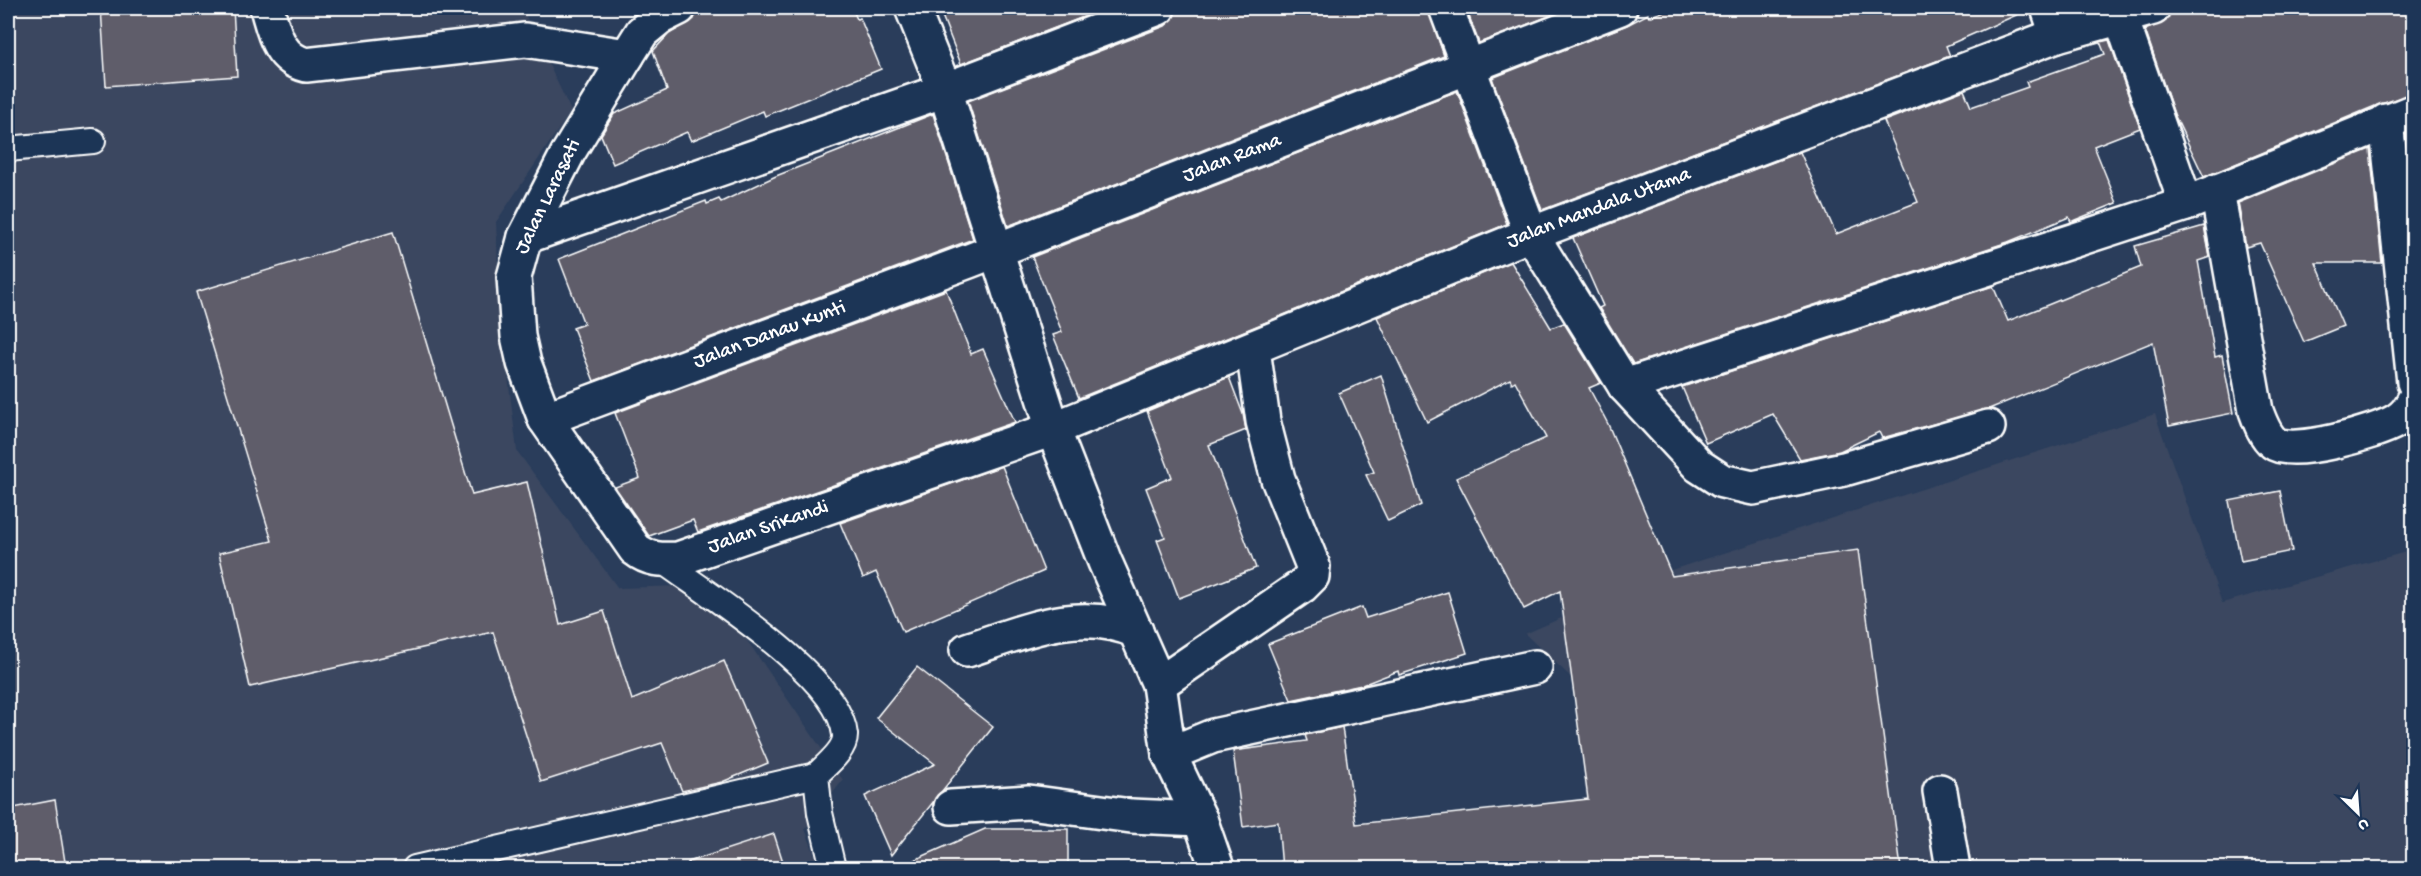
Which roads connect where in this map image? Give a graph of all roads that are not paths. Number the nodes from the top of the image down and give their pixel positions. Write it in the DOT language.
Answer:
graph roads {
  1 [pos="267,8"];
  2 [pos="679,8"];
  3 [pos="912,8"];
  4 [pos="1158,8"];
  5 [pos="1446,8"];
  6 [pos="1620,8"];
  7 [pos="2152,8"];
  8 [pos="2121,18"];
  9 [pos="2052,21"];
  10 [pos="627,56"];
  11 [pos="1469,68"];
  12 [pos="945,90"];
  13 [pos="2400,116"];
  14 [pos="93,141"];
  15 [pos="8,149"];
  16 [pos="2217,191"];
  17 [pos="2186,204"];
  18 [pos="1531,234"];
  19 [pos="525,237"];
  20 [pos="995,250"];
  21 [pos="1253,349"];
  22 [pos="2414,382"];
  23 [pos="1624,386"];
  24 [pos="2414,400"];
  25 [pos="544,419"];
  26 [pos="1988,427"];
  27 [pos="1053,429"];
  28 [pos="661,560"];
  29 [pos="1136,631"];
  30 [pos="967,650"];
  31 [pos="1535,667"];
  32 [pos="1159,684"];
  33 [pos="1169,754"];
  34 [pos="816,775"];
  35 [pos="1940,791"];
  36 [pos="951,807"];
  37 [pos="1200,819"];
  38 [pos="415,868"];
  39 [pos="833,868"];
  40 [pos="1217,868"];
  41 [pos="1953,868"];
  1 -- 10 [label="street"];
  2 -- 10 [label="street, Jalan Larasati"];
  3 -- 12 [label="street"];
  4 -- 12 [label="street"];
  5 -- 11 [label="street"];
  6 -- 11 [label="street, Jalan Rama"];
  7 -- 8 [label="street, Jalan Mandala Utama"];
  8 -- 9 [label="street, Jalan Mandala Utama"];
  8 -- 17 [label="street"];
  9 -- 18 [label="street, Jalan Mandala Utama"];
  10 -- 19 [label="street, Jalan Larasati"];
  11 -- 18 [label="street"];
  11 -- 20 [label="street, Jalan Rama"];
  12 -- 19 [label="street"];
  12 -- 20 [label="street"];
  13 -- 16 [label="street"];
  13 -- 22 [label="street"];
  14 -- 15 [label="lane"];
  16 -- 17 [label="street"];
  16 -- 24 [label="street"];
  17 -- 23 [label="street"];
  18 -- 21 [label="street, Jalan Mandala Utama"];
  18 -- 23 [label="street"];
  19 -- 25 [label="street, Jalan Larasati"];
  20 -- 25 [label="street, Jalan Danau Kunti"];
  20 -- 27 [label="street"];
  21 -- 27 [label="street, Jalan Mandala Utama"];
  21 -- 32 [label="street"];
  23 -- 26 [label="street"];
  25 -- 28 [label="street"];
  27 -- 28 [label="street, Jalan SriKandi"];
  27 -- 29 [label="street"];
  28 -- 34 [label="lane"];
  29 -- 30 [label="street"];
  29 -- 32 [label="street"];
  31 -- 33 [label="street"];
  32 -- 33 [label="street"];
  33 -- 37 [label="street"];
  34 -- 38 [label="lane"];
  34 -- 39 [label="lane"];
  35 -- 41 [label="street"];
  36 -- 37 [label="street"];
  37 -- 40 [label="street"];
}
